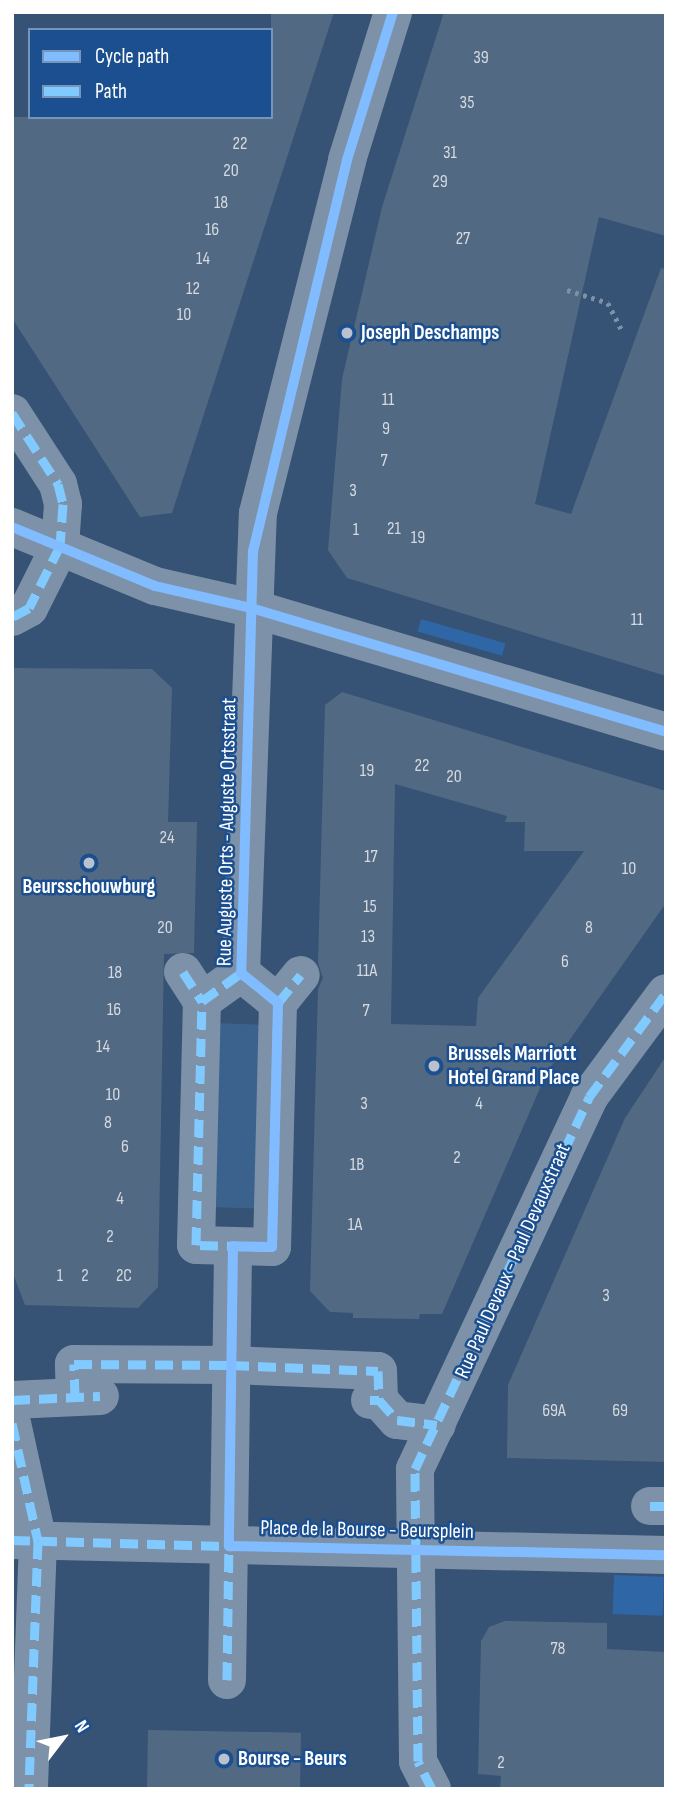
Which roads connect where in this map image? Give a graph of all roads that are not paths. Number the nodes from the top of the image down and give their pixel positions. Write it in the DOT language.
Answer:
graph roads {
  1 [pos="393,12"];
  2 [pos="12,413"];
  3 [pos="12,527"];
  4 [pos="60,545"];
  5 [pos="251,608"];
  6 [pos="12,617"];
  7 [pos="666,732"];
  8 [pos="241,973"];
  9 [pos="666,993"];
  10 [pos="233,1246"];
  11 [pos="231,1365"];
  12 [pos="12,1400"];
  13 [pos="12,1423"];
  14 [pos="437,1425"];
  15 [pos="25,1541"];
  16 [pos="229,1546"];
  17 [pos="414,1550"];
  18 [pos="666,1555"];
  19 [pos="227,1680"];
  20 [pos="29,1789"];
  21 [pos="432,1789"];
  1 -- 5 [label="street, Rue Auguste Orts - Auguste Ortsstraat"];
  2 -- 4 [label="street"];
  3 -- 4 [label="street"];
  4 -- 5 [label="street"];
  4 -- 6 [label="street"];
  5 -- 7 [label="street"];
  5 -- 8 [label="street, Rue Auguste Orts - Auguste Ortsstraat"];
  8 -- 10 [label="street, Rue Auguste Orts - Auguste Ortsstraat"];
  8 -- 10 [label="street, Rue Auguste Orts - Auguste Ortsstraat"];
  9 -- 14 [label="street, Rue Paul Devaux - Paul Devauxstraat"];
  10 -- 11 [label="street"];
  11 -- 12 [label="street"];
  11 -- 14 [label="street"];
  11 -- 16 [label="street"];
  13 -- 15 [label="street"];
  14 -- 17 [label="street, Rue Paul Devaux - Paul Devauxstraat"];
  15 -- 16 [label="street, Place de la Bourse - Beursplein"];
  15 -- 20 [label="street"];
  16 -- 17 [label="street, Place de la Bourse - Beursplein"];
  16 -- 19 [label="street"];
  17 -- 18 [label="street, Place de la Bourse - Beursplein"];
  17 -- 21 [label="street, Rue Paul Devaux - Paul Devauxstraat"];
}
